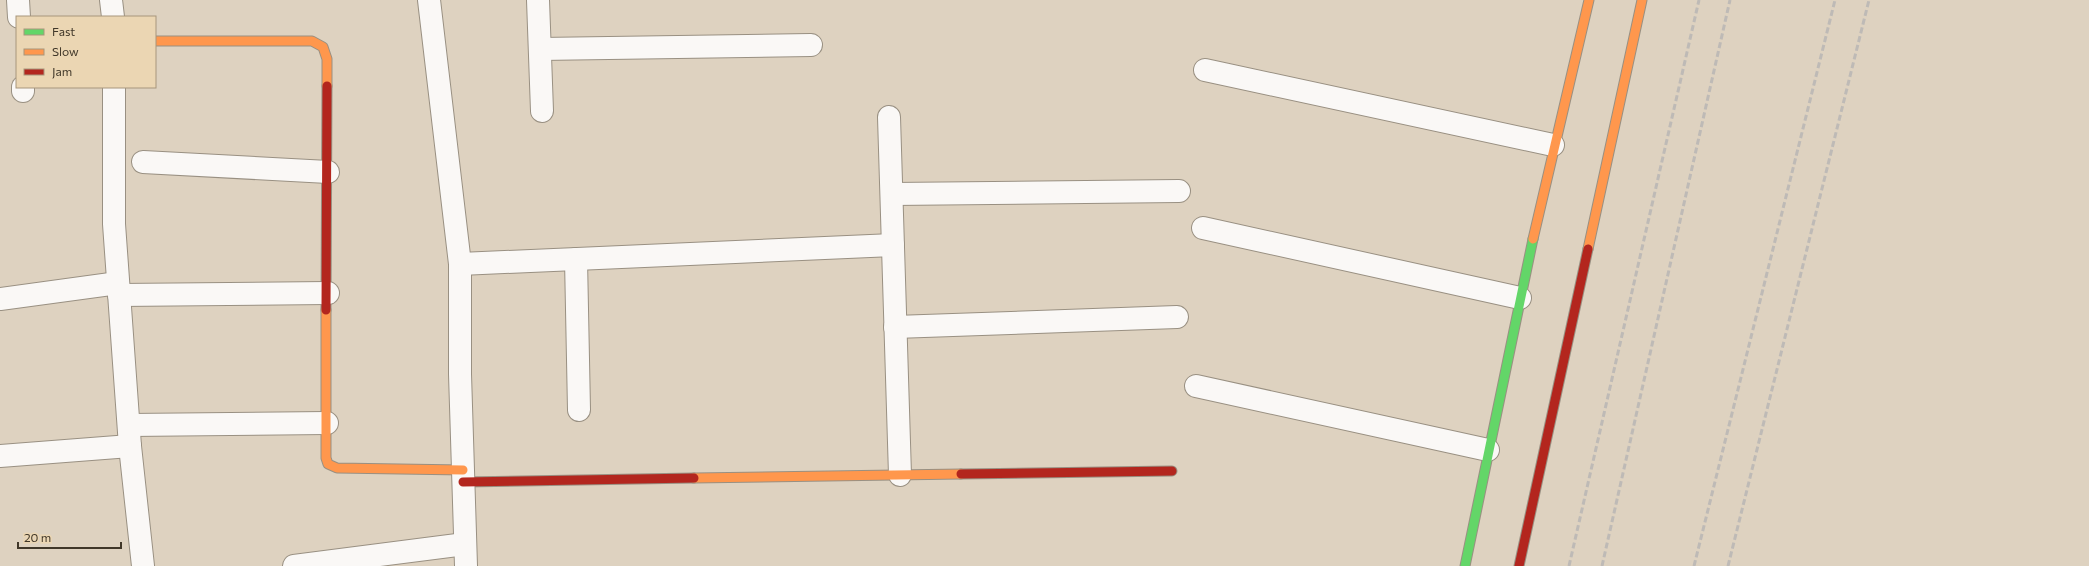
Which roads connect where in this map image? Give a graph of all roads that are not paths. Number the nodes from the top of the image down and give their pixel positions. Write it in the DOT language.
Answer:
graph roads {
  1 [pos="18,0"];
  2 [pos="111,0"];
  3 [pos="429,0"];
  4 [pos="538,0"];
  5 [pos="1589,0"];
  6 [pos="1642,0"];
  7 [pos="19,16"];
  8 [pos="113,16"];
  9 [pos="156,42"];
  10 [pos="811,45"];
  11 [pos="540,49"];
  12 [pos="1205,70"];
  13 [pos="114,88"];
  14 [pos="542,111"];
  15 [pos="889,117"];
  16 [pos="1553,145"];
  17 [pos="143,162"];
  18 [pos="328,172"];
  19 [pos="1179,191"];
  20 [pos="892,194"];
  21 [pos="1203,228"];
  22 [pos="893,245"];
  23 [pos="576,259"];
  24 [pos="460,264"];
  25 [pos="119,289"];
  26 [pos="328,293"];
  27 [pos="1520,298"];
  28 [pos="0,299"];
  29 [pos="1177,317"];
  30 [pos="895,327"];
  31 [pos="1196,386"];
  32 [pos="579,410"];
  33 [pos="326,423"];
  34 [pos="129,425"];
  35 [pos="130,446"];
  36 [pos="1488,450"];
  37 [pos="0,456"];
  38 [pos="1172,471"];
  39 [pos="900,475"];
  40 [pos="463,476"];
  41 [pos="465,544"];
  42 [pos="143,566"];
  43 [pos="294,566"];
  44 [pos="466,566"];
  45 [pos="1465,566"];
  46 [pos="1519,566"];
  1 -- 7 [label="street"];
  2 -- 8 [label="street"];
  3 -- 24 [label="street"];
  4 -- 11 [label="street"];
  5 -- 16 [label="street"];
  6 -- 46 [label="street"];
  9 -- 18 [label="street"];
  10 -- 11 [label="street"];
  11 -- 14 [label="street"];
  12 -- 16 [label="street"];
  13 -- 25 [label="street"];
  15 -- 20 [label="street"];
  16 -- 27 [label="street"];
  17 -- 18 [label="street"];
  18 -- 26 [label="street"];
  19 -- 20 [label="street"];
  20 -- 22 [label="street"];
  21 -- 27 [label="street"];
  22 -- 23 [label="street"];
  22 -- 30 [label="street"];
  23 -- 24 [label="street"];
  23 -- 32 [label="street"];
  24 -- 40 [label="street"];
  25 -- 26 [label="street"];
  25 -- 28 [label="street"];
  25 -- 34 [label="street"];
  26 -- 33 [label="street"];
  27 -- 36 [label="street"];
  29 -- 30 [label="street"];
  30 -- 39 [label="street"];
  31 -- 36 [label="street"];
  33 -- 34 [label="street"];
  33 -- 40 [label="street"];
  34 -- 35 [label="street"];
  35 -- 37 [label="street"];
  35 -- 42 [label="street"];
  36 -- 45 [label="street"];
  38 -- 39 [label="street"];
  39 -- 40 [label="street"];
  40 -- 41 [label="street"];
  41 -- 43 [label="street"];
  41 -- 44 [label="street"];
}
